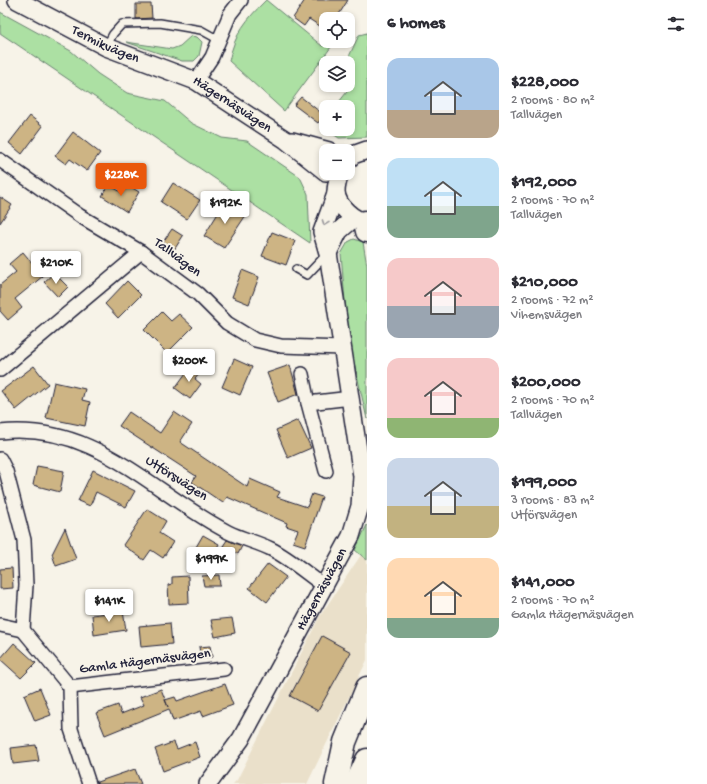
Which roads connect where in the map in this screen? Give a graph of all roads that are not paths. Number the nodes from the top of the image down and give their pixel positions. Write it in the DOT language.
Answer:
graph roads {
  1 [pos="17,0"];
  2 [pos="241,0"];
  3 [pos="219,40"];
  4 [pos="106,47"];
  5 [pos="196,81"];
  6 [pos="286,140"];
  7 [pos="319,148"];
  8 [pos="0,160"];
  9 [pos="319,167"];
  10 [pos="333,180"];
  11 [pos="333,180"];
  12 [pos="363,223"];
  13 [pos="141,252"];
  14 [pos="328,254"];
  15 [pos="296,269"];
  16 [pos="343,348"];
  17 [pos="0,370"];
  18 [pos="302,374"];
  19 [pos="351,398"];
  20 [pos="308,404"];
  21 [pos="0,432"];
  22 [pos="0,459"];
  23 [pos="326,472"];
  24 [pos="324,585"];
  25 [pos="0,625"];
  26 [pos="23,630"];
  27 [pos="224,669"];
  28 [pos="70,687"];
  29 [pos="367,688"];
  30 [pos="367,725"];
  31 [pos="367,760"];
  32 [pos="89,784"];
  33 [pos="208,784"];
  34 [pos="336,784"];
  35 [pos="340,784"];
  36 [pos="356,784"];
  1 -- 4 [label="street, Termikvägen"];
  2 -- 3 [label="street, Hägernäsvägen"];
  3 -- 4 [label="lane"];
  3 -- 5 [label="street, Hägernäsvägen"];
  4 -- 5 [label="street, Termikvägen"];
  5 -- 6 [label="street, Hägernäsvägen"];
  6 -- 7 [label="street, Hägernäsvägen"];
  6 -- 9 [label="street, Hägernäsvägen"];
  8 -- 13 [label="street, Tallvägen"];
  10 -- 12 [label="street"];
  11 -- 14 [label="street, Hägernäsvägen, one-way"];
  12 -- 14 [label="street"];
  13 -- 16 [label="street, Tallvägen"];
  13 -- 17 [label="street"];
  14 -- 15 [label="lane"];
  14 -- 16 [label="street, Hägernäsvägen"];
  16 -- 19 [label="street, Hägernäsvägen"];
  18 -- 20 [label="street"];
  19 -- 20 [label="street"];
  19 -- 24 [label="street, Hägernäsvägen"];
  20 -- 23 [label="street"];
  21 -- 24 [label="street, Utförsvägen"];
  22 -- 26 [label="street"];
  24 -- 33 [label="street, Hägernäsvägen"];
  25 -- 26 [label="street"];
  26 -- 28 [label="street, Gamla Hägernäsvägen"];
  27 -- 28 [label="street, Gamla Hägernäsvägen"];
  28 -- 32 [label="street, Gamla Hägernäsvägen"];
  29 -- 34 [label="highway"];
  30 -- 35 [label="highway"];
  31 -- 36 [label="highway"];
}
